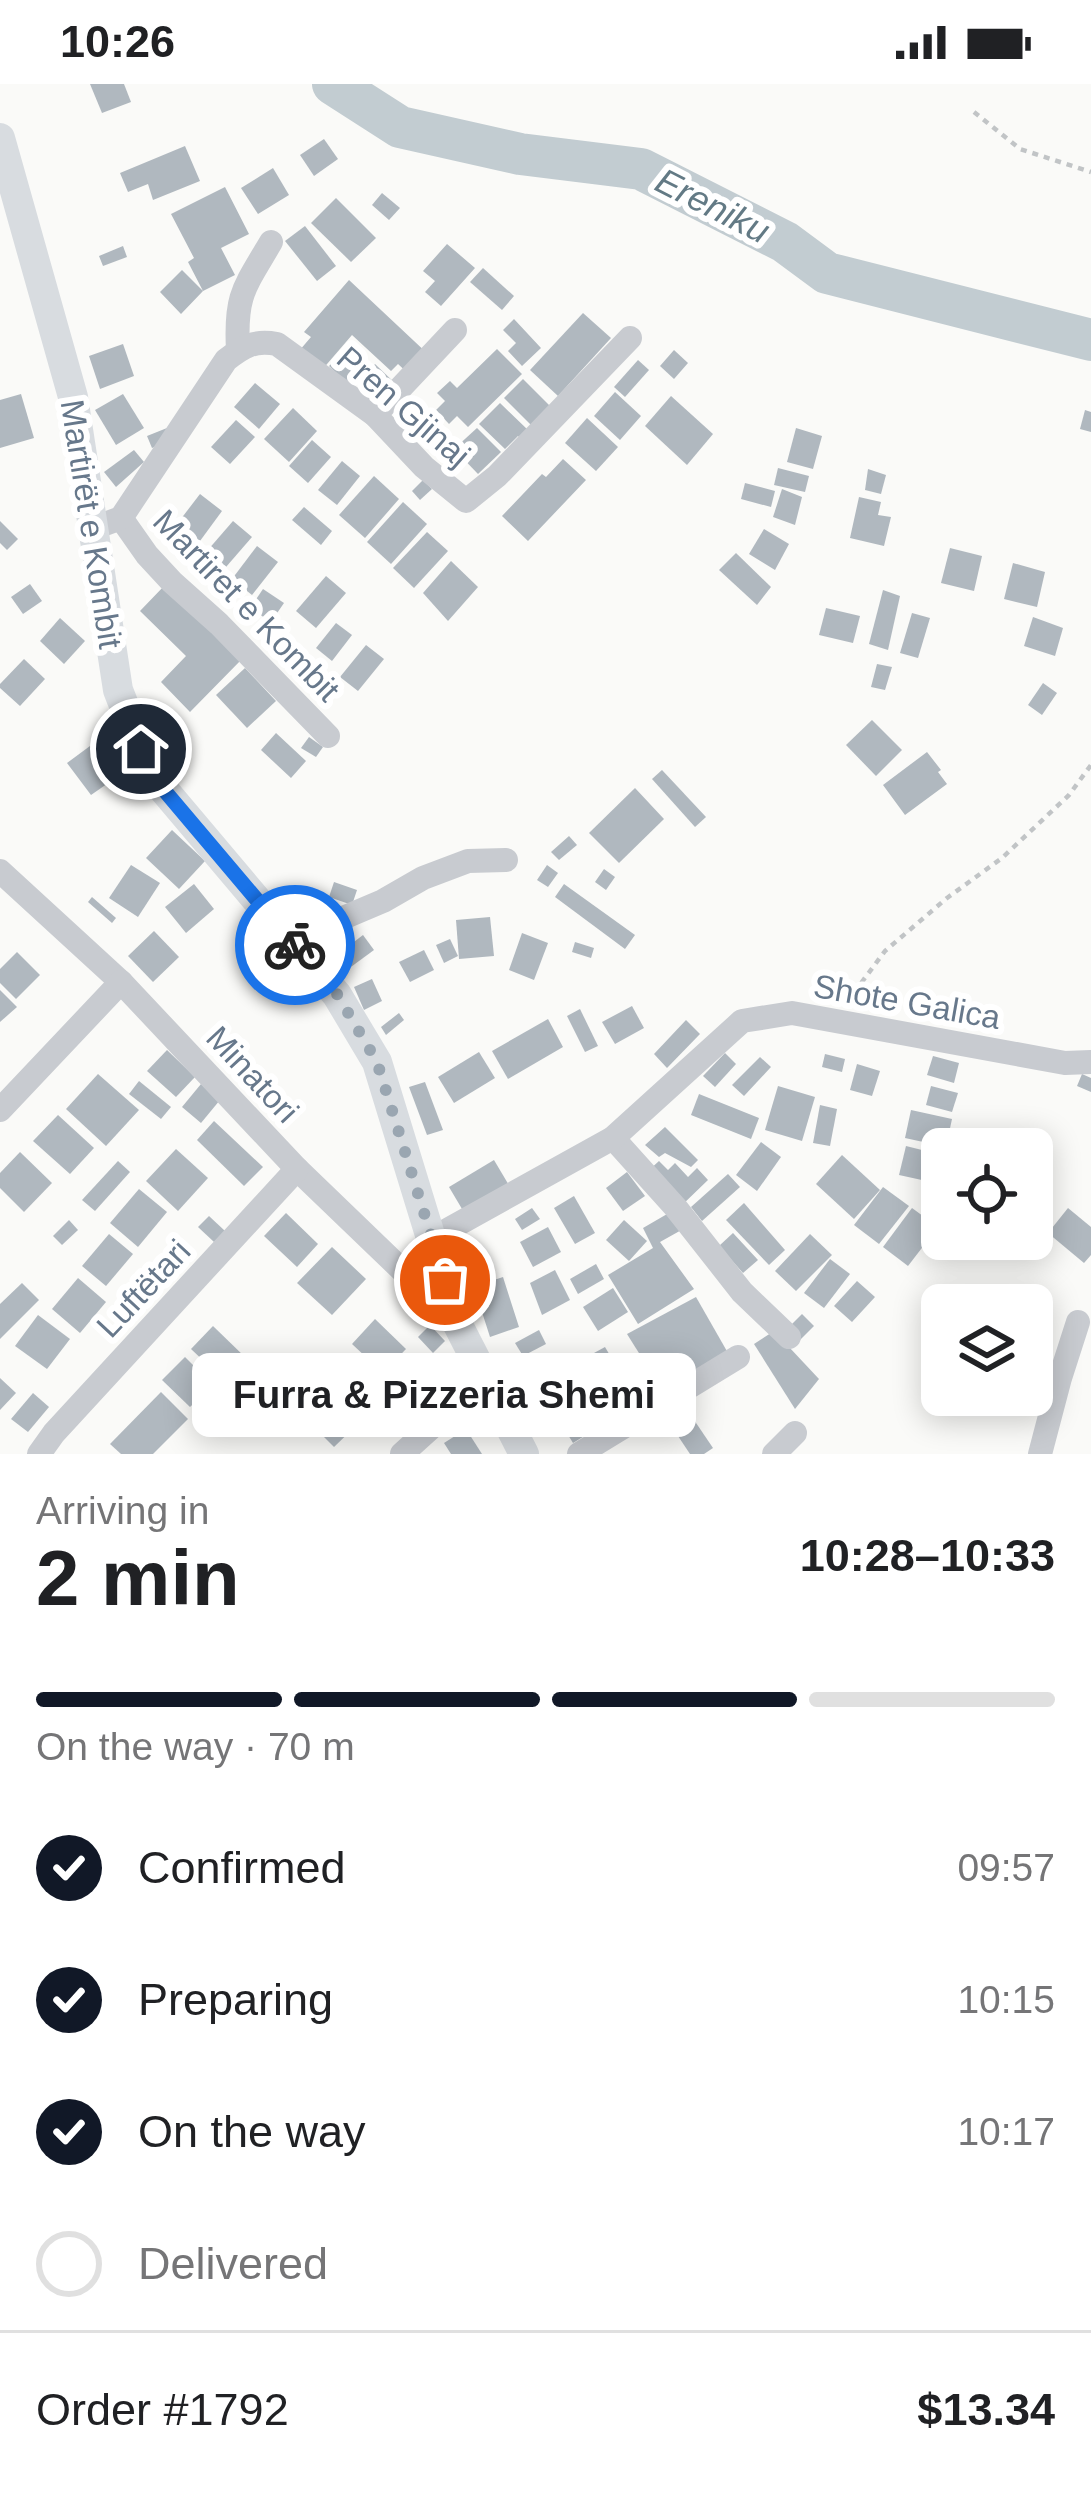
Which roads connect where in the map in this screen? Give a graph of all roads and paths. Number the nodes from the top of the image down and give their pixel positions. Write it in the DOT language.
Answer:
graph roads {
  1 [pos="974,112"];
  2 [pos="0,138"];
  3 [pos="1091,172"];
  4 [pos="271,242"];
  5 [pos="455,331"];
  6 [pos="630,338"];
  7 [pos="238,350"];
  8 [pos="375,415"];
  9 [pos="107,523"];
  10 [pos="328,736"];
  11 [pos="1091,765"];
  12 [pos="506,860"];
  13 [pos="0,872"];
  14 [pos="290,940"];
  15 [pos="121,982"];
  16 [pos="833,1021"];
  17 [pos="1091,1062"];
  18 [pos="0,1110"];
  19 [pos="613,1138"];
  20 [pos="297,1169"];
  21 [pos="433,1238"];
  22 [pos="1078,1322"];
  23 [pos="458,1323"];
  24 [pos="789,1337"];
  25 [pos="738,1357"];
  26 [pos="480,1366"];
  27 [pos="795,1432"];
  28 [pos="39,1454"];
  29 [pos="402,1454"];
  30 [pos="524,1454"];
  31 [pos="579,1454"];
  32 [pos="774,1454"];
  33 [pos="1040,1454"];
  1 -- 3 [label="path"];
  2 -- 9 [label="main road, Martirët e Kombit"];
  4 -- 7 [label="street"];
  5 -- 8 [label="street"];
  6 -- 8 [label="street, Pren Gjinaj"];
  7 -- 8 [label="street, Pren Gjinaj"];
  7 -- 9 [label="street"];
  9 -- 10 [label="street, Martiret e Kombit"];
  9 -- 14 [label="main road, Martirët e Kombit"];
  11 -- 16 [label="path"];
  12 -- 14 [label="street"];
  13 -- 15 [label="street, Minatori"];
  14 -- 21 [label="main road, Martirët e Kombit"];
  15 -- 18 [label="street"];
  15 -- 20 [label="street, Minatori"];
  16 -- 17 [label="street, Shote Galica"];
  16 -- 19 [label="street, Shote Galica"];
  19 -- 21 [label="street, Shote Galica"];
  19 -- 24 [label="street"];
  20 -- 23 [label="street, Minatori"];
  20 -- 28 [label="street, Luftëtari"];
  21 -- 23 [label="main road, Martirët e Kombit"];
  22 -- 33 [label="street"];
  23 -- 26 [label="main road, Martirët e Kombit"];
  25 -- 31 [label="street"];
  26 -- 29 [label="street"];
  26 -- 30 [label="main road, Martirët e Kombit"];
  27 -- 32 [label="street"];
}
